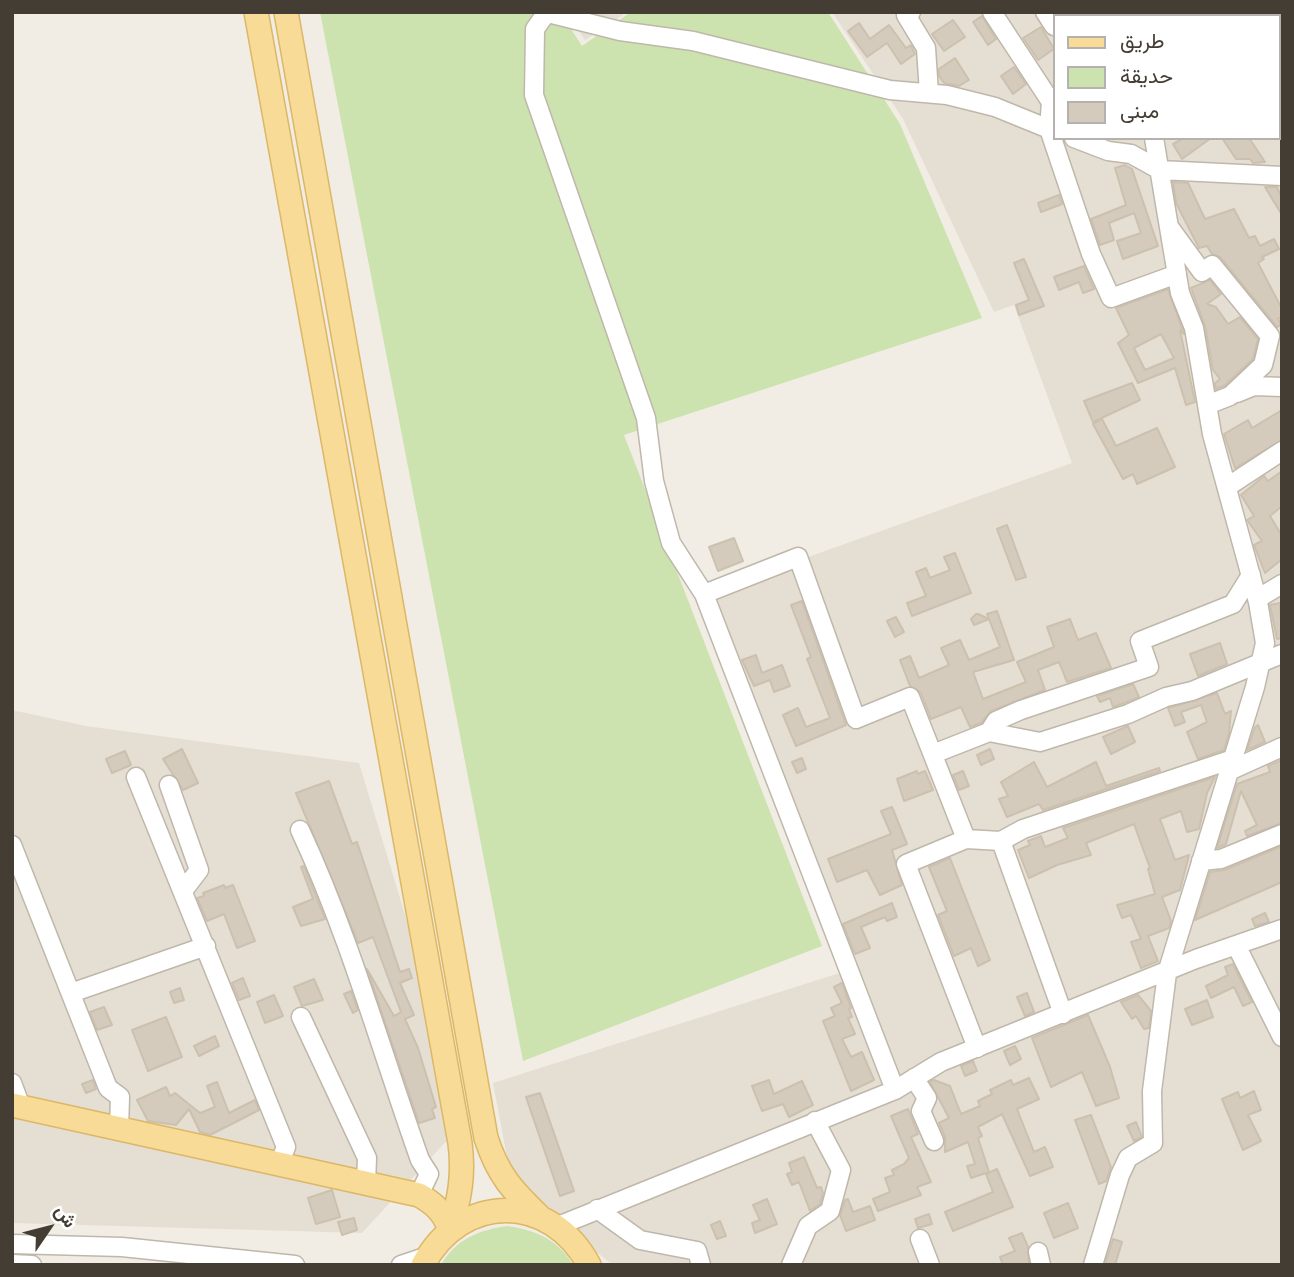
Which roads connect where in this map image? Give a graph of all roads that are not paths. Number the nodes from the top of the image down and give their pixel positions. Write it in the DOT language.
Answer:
graph roads {
  1 [pos="256,12"];
  2 [pos="286,12"];
  3 [pos="911,12"];
  4 [pos="992,12"];
  5 [pos="548,13"];
  6 [pos="929,93"];
  7 [pos="1051,130"];
  8 [pos="1054,140"];
  9 [pos="1080,140"];
  10 [pos="1129,140"];
  11 [pos="1154,140"];
  12 [pos="1142,160"];
  13 [pos="1160,170"];
  14 [pos="1282,176"];
  15 [pos="1168,225"];
  16 [pos="1177,274"];
  17 [pos="1282,387"];
  18 [pos="1230,396"];
  19 [pos="1207,405"];
  20 [pos="1282,451"];
  21 [pos="1227,487"];
  22 [pos="1251,575"];
  23 [pos="1282,584"];
  24 [pos="705,594"];
  25 [pos="1257,599"];
  26 [pos="1282,654"];
  27 [pos="1261,662"];
  28 [pos="989,732"];
  29 [pos="1282,747"];
  30 [pos="933,754"];
  31 [pos="1231,765"];
  32 [pos="136,778"];
  33 [pos="169,785"];
  34 [pos="300,830"];
  35 [pos="1282,834"];
  36 [pos="966,839"];
  37 [pos="1001,841"];
  38 [pos="12,845"];
  39 [pos="1202,861"];
  40 [pos="183,891"];
  41 [pos="1282,929"];
  42 [pos="1236,945"];
  43 [pos="206,946"];
  44 [pos="1167,973"];
  45 [pos="71,993"];
  46 [pos="1063,1014"];
  47 [pos="302,1017"];
  48 [pos="1282,1037"];
  49 [pos="977,1048"];
  50 [pos="914,1078"];
  51 [pos="12,1083"];
  52 [pos="895,1090"];
  53 [pos="17,1106"];
  54 [pos="815,1121"];
  55 [pos="119,1129"];
  56 [pos="934,1141"];
  57 [pos="279,1164"];
  58 [pos="366,1183"];
  59 [pos="419,1195"];
  60 [pos="597,1209"];
  61 [pos="549,1221"];
  62 [pos="450,1229"];
  63 [pos="920,1239"];
  64 [pos="12,1244"];
  65 [pos="426,1260"];
  66 [pos="12,1264"];
  67 [pos="32,1265"];
  68 [pos="295,1265"];
  69 [pos="401,1265"];
  70 [pos="592,1265"];
  71 [pos="701,1265"];
  72 [pos="791,1265"];
  73 [pos="930,1265"];
  74 [pos="1093,1265"];
  1 -- 62 [label="main road"];
  2 -- 61 [label="main road"];
  3 -- 6 [label="street"];
  4 -- 7 [label="street"];
  5 -- 6 [label="street"];
  5 -- 24 [label="street"];
  6 -- 7 [label="street"];
  8 -- 16 [label="street"];
  9 -- 12 [label="street"];
  10 -- 12 [label="street"];
  11 -- 13 [label="street"];
  12 -- 13 [label="street"];
  13 -- 14 [label="street"];
  13 -- 15 [label="street"];
  15 -- 16 [label="street"];
  15 -- 18 [label="street"];
  16 -- 19 [label="street"];
  17 -- 18 [label="street"];
  18 -- 19 [label="street"];
  19 -- 21 [label="street"];
  20 -- 21 [label="street"];
  21 -- 22 [label="street"];
  22 -- 25 [label="street"];
  22 -- 28 [label="street"];
  23 -- 25 [label="street"];
  24 -- 30 [label="street"];
  24 -- 52 [label="street"];
  25 -- 27 [label="street"];
  26 -- 27 [label="street"];
  27 -- 28 [label="street"];
  27 -- 31 [label="street"];
  28 -- 30 [label="street"];
  29 -- 31 [label="street"];
  30 -- 36 [label="street"];
  31 -- 37 [label="street"];
  31 -- 39 [label="street"];
  32 -- 40 [label="street"];
  33 -- 40 [label="street"];
  34 -- 59 [label="street"];
  35 -- 39 [label="street"];
  36 -- 37 [label="street"];
  36 -- 49 [label="street"];
  37 -- 46 [label="street"];
  38 -- 45 [label="street"];
  39 -- 44 [label="street"];
  40 -- 43 [label="street"];
  41 -- 42 [label="street"];
  42 -- 44 [label="street"];
  42 -- 48 [label="street"];
  43 -- 45 [label="street"];
  43 -- 57 [label="street"];
  44 -- 46 [label="street"];
  44 -- 74 [label="street"];
  45 -- 55 [label="street"];
  46 -- 49 [label="street"];
  47 -- 58 [label="street"];
  49 -- 50 [label="street"];
  50 -- 52 [label="street"];
  50 -- 56 [label="street"];
  51 -- 53 [label="street"];
  52 -- 54 [label="street"];
  53 -- 55 [label="main road"];
  54 -- 60 [label="street"];
  54 -- 72 [label="street"];
  55 -- 57 [label="main road"];
  57 -- 58 [label="main road"];
  58 -- 59 [label="main road"];
  59 -- 62 [label="main road"];
  60 -- 61 [label="street"];
  60 -- 71 [label="street"];
  61 -- 62 [label="main road"];
  61 -- 70 [label="main road"];
  62 -- 65 [label="main road"];
  63 -- 73 [label="street"];
  64 -- 68 [label="street"];
  65 -- 69 [label="street"];
  66 -- 67 [label="street"];
}
